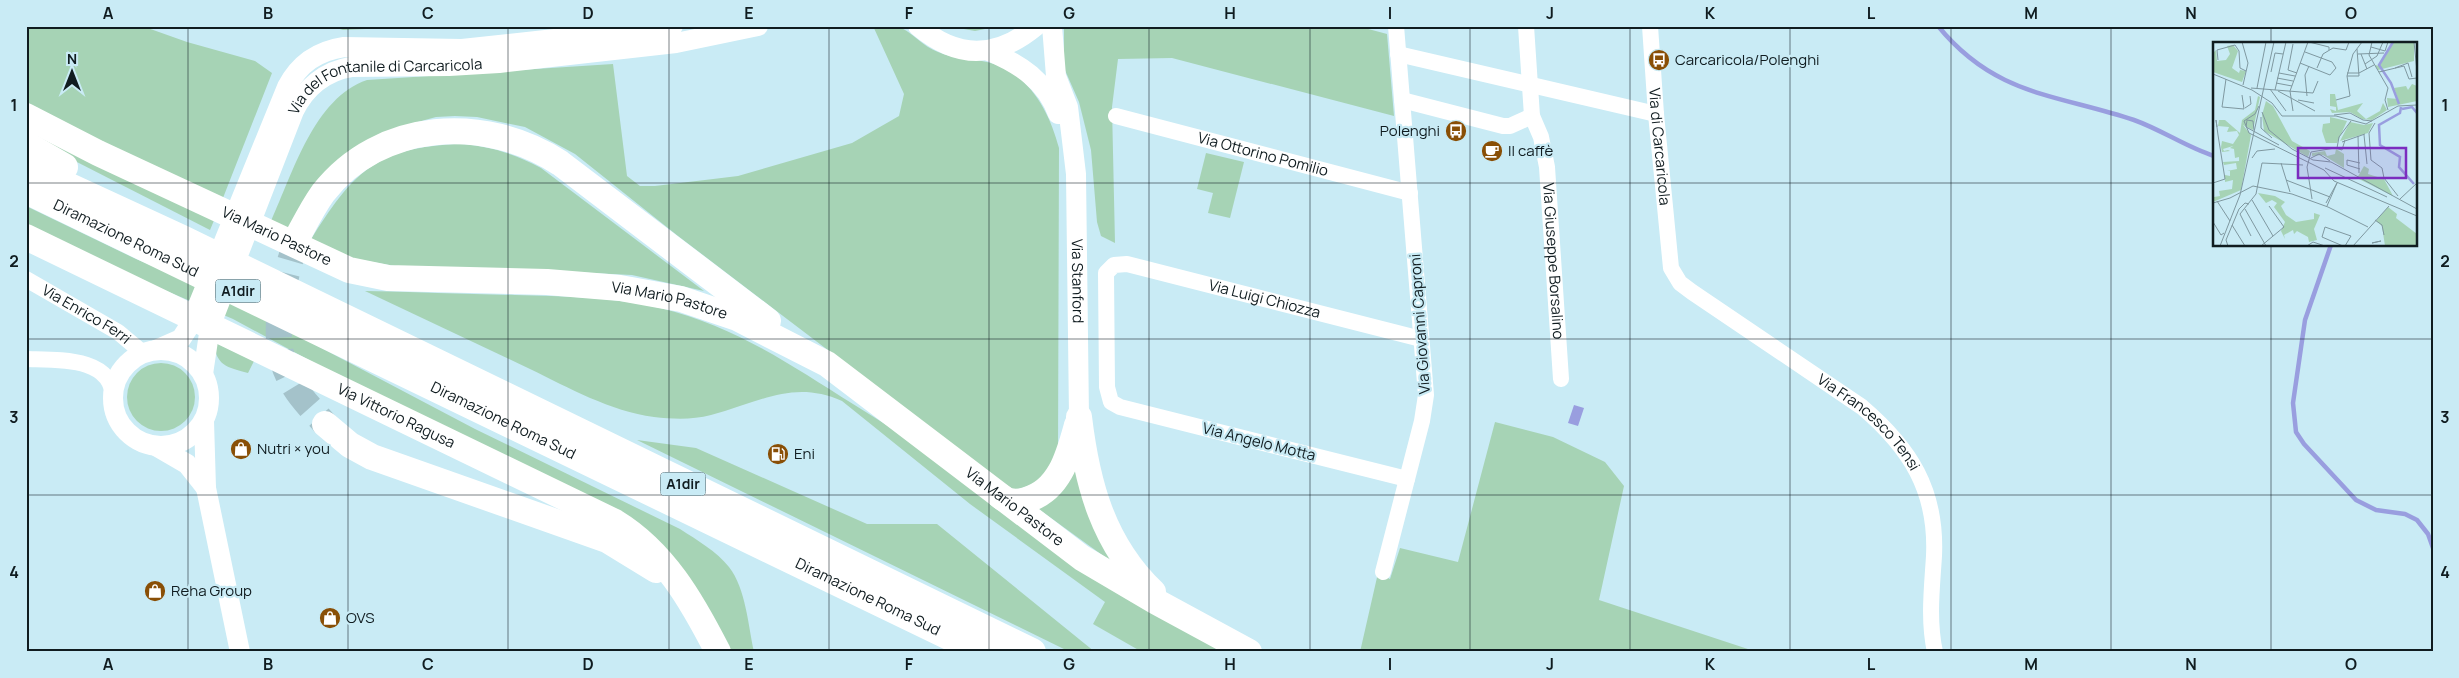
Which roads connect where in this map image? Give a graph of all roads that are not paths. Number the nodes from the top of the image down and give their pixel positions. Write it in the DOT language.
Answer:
graph roads {
  1 [pos="673,26"];
  2 [pos="758,26"];
  3 [pos="918,26"];
  4 [pos="1036,26"];
  5 [pos="1052,26"];
  6 [pos="1396,26"];
  7 [pos="1526,26"];
  8 [pos="1650,26"];
  9 [pos="989,51"];
  10 [pos="1398,54"];
  11 [pos="1530,83"];
  12 [pos="1402,100"];
  13 [pos="1656,114"];
  14 [pos="26,116"];
  15 [pos="1116,116"];
  16 [pos="1532,116"];
  17 [pos="1072,145"];
  18 [pos="26,146"];
  19 [pos="26,167"];
  20 [pos="26,190"];
  21 [pos="1410,193"];
  22 [pos="298,236"];
  23 [pos="26,237"];
  24 [pos="182,239"];
  25 [pos="1670,268"];
  26 [pos="26,279"];
  27 [pos="335,326"];
  28 [pos="1421,339"];
  29 [pos="150,351"];
  30 [pos="26,359"];
  31 [pos="827,364"];
  32 [pos="203,374"];
  33 [pos="1561,379"];
  34 [pos="113,399"];
  35 [pos="1111,402"];
  36 [pos="1079,417"];
  37 [pos="204,421"];
  38 [pos="325,424"];
  39 [pos="156,446"];
  40 [pos="1407,479"];
  41 [pos="985,486"];
  42 [pos="206,488"];
  43 [pos="1383,572"];
  44 [pos="681,586"];
  45 [pos="1187,619"];
  46 [pos="240,652"];
  47 [pos="718,652"];
  48 [pos="982,652"];
  49 [pos="1032,652"];
  50 [pos="1248,652"];
  51 [pos="1935,652"];
  1 -- 29 [label="street, Via del Fontanile di Carcaricola"];
  2 -- 32 [label="street, Via del Fontanile di Carcaricola"];
  3 -- 9 [label="street"];
  4 -- 9 [label="street"];
  5 -- 17 [label="street, Via Stanford"];
  6 -- 10 [label="street"];
  7 -- 11 [label="street"];
  8 -- 13 [label="street, Via di Carcaricola"];
  9 -- 17 [label="street, Via Stanford"];
  10 -- 11 [label="street"];
  10 -- 12 [label="street, Via Giovanni Caproni"];
  11 -- 13 [label="street"];
  11 -- 16 [label="street, Via Giuseppe Borsalino"];
  12 -- 16 [label="street"];
  12 -- 21 [label="street, Via Giovanni Caproni"];
  13 -- 25 [label="street, Via di Carcaricola"];
  14 -- 31 [label="highway, Via Mario Pastore"];
  15 -- 21 [label="street, Via Ottorino Pomilio"];
  16 -- 33 [label="street, Via Giuseppe Borsalino"];
  17 -- 36 [label="street, Via Stanford"];
  18 -- 24 [label="highway"];
  19 -- 24 [label="highway, A1dir"];
  20 -- 27 [label="highway, Diramazione Roma Sud / A1dir"];
  21 -- 28 [label="street, Via Giovanni Caproni"];
  22 -- 31 [label="highway"];
  23 -- 44 [label="highway, Via Vittorio Ragusa"];
  24 -- 27 [label="highway, Diramazione Roma Sud / A1dir"];
  25 -- 51 [label="street, Via Francesco Tensi"];
  26 -- 29 [label="street, Via Enrico Ferri"];
  27 -- 48 [label="highway, Diramazione Roma Sud / A1dir"];
  27 -- 49 [label="highway, Diramazione Roma Sud / A1dir"];
  28 -- 35 [label="street, Via Luigi Chiozza"];
  28 -- 40 [label="street, Via Giovanni Caproni"];
  29 -- 32 [label="street"];
  29 -- 34 [label="street"];
  30 -- 34 [label="street"];
  31 -- 41 [label="highway, Via Mario Pastore"];
  32 -- 37 [label="street"];
  34 -- 39 [label="street"];
  35 -- 40 [label="street, Via Angelo Motta"];
  36 -- 41 [label="highway"];
  36 -- 45 [label="highway"];
  37 -- 39 [label="street"];
  37 -- 42 [label="street"];
  38 -- 44 [label="highway"];
  39 -- 42 [label="street"];
  40 -- 43 [label="street, Via Giovanni Caproni"];
  41 -- 45 [label="highway, Via Mario Pastore"];
  42 -- 46 [label="street"];
  44 -- 47 [label="highway, Via Vittorio Ragusa"];
  45 -- 50 [label="highway, Via Mario Pastore"];
}
